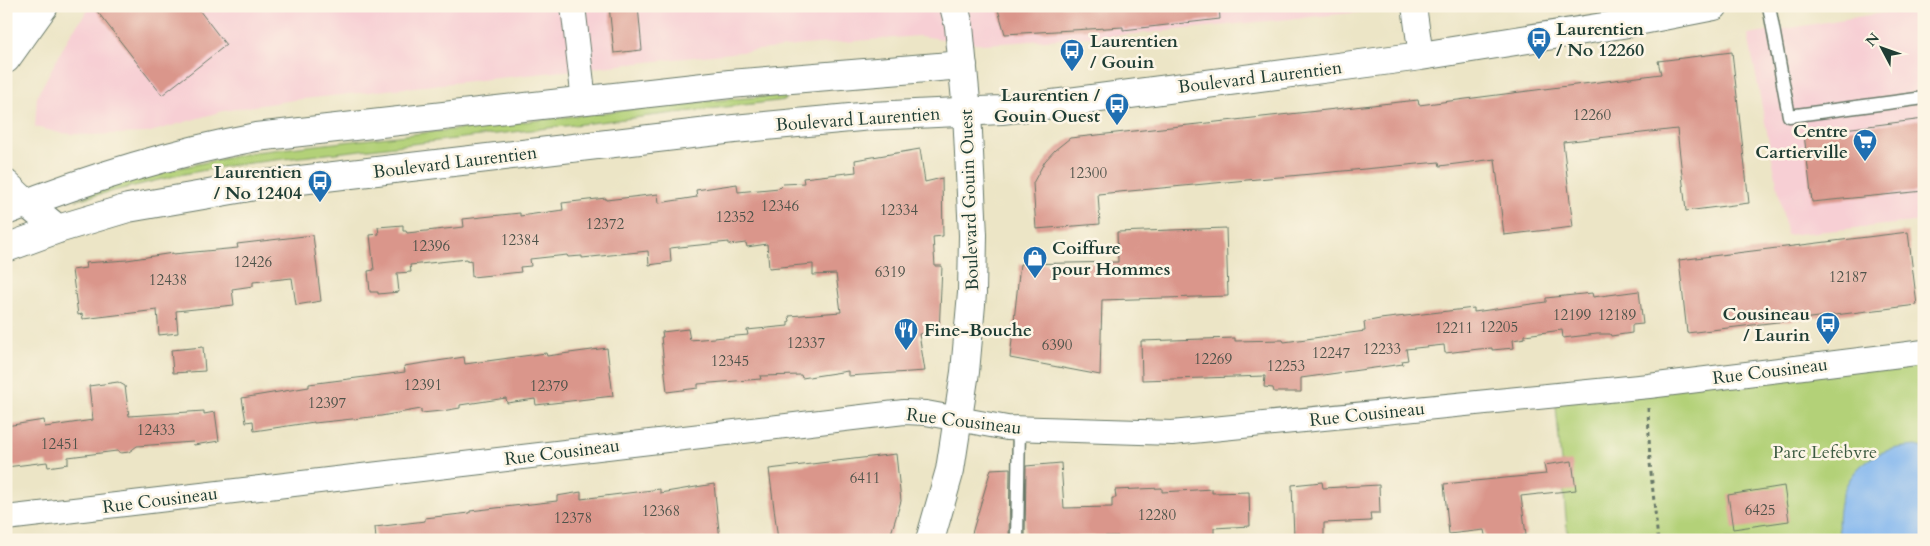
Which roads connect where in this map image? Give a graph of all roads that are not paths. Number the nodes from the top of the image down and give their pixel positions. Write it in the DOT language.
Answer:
graph roads {
  1 [pos="32,6"];
  2 [pos="44,6"];
  3 [pos="573,6"];
  4 [pos="954,6"];
  5 [pos="1414,6"];
  6 [pos="1714,6"];
  7 [pos="1769,6"];
  8 [pos="6,23"];
  9 [pos="1421,56"];
  10 [pos="6,59"];
  11 [pos="963,65"];
  12 [pos="1924,98"];
  13 [pos="584,101"];
  14 [pos="967,112"];
  15 [pos="6,184"];
  16 [pos="16,207"];
  17 [pos="58,229"];
  18 [pos="6,248"];
  19 [pos="1924,352"];
  20 [pos="958,419"];
  21 [pos="1020,428"];
  22 [pos="6,518"];
  23 [pos="933,539"];
  24 [pos="1017,540"];
  1 -- 8 [label="street"];
  2 -- 10 [label="main road"];
  3 -- 13 [label="street"];
  4 -- 11 [label="main road, Boulevard Gouin Ouest"];
  5 -- 9 [label="street"];
  6 -- 9 [label="main road, Boulevard Laurentien"];
  7 -- 12 [label="lane"];
  9 -- 14 [label="main road, Boulevard Laurentien"];
  11 -- 13 [label="main road"];
  11 -- 14 [label="main road, Boulevard Gouin Ouest"];
  13 -- 16 [label="main road"];
  14 -- 17 [label="main road, Boulevard Laurentien"];
  14 -- 20 [label="main road, Boulevard Gouin Ouest"];
  15 -- 16 [label="main road"];
  16 -- 17 [label="main road"];
  17 -- 18 [label="main road, Boulevard Laurentien"];
  19 -- 21 [label="street, Rue Cousineau"];
  20 -- 21 [label="street, Rue Cousineau"];
  20 -- 22 [label="street, Rue Cousineau"];
  20 -- 23 [label="main road, Boulevard Gouin Ouest"];
  21 -- 24 [label="lane"];
}
